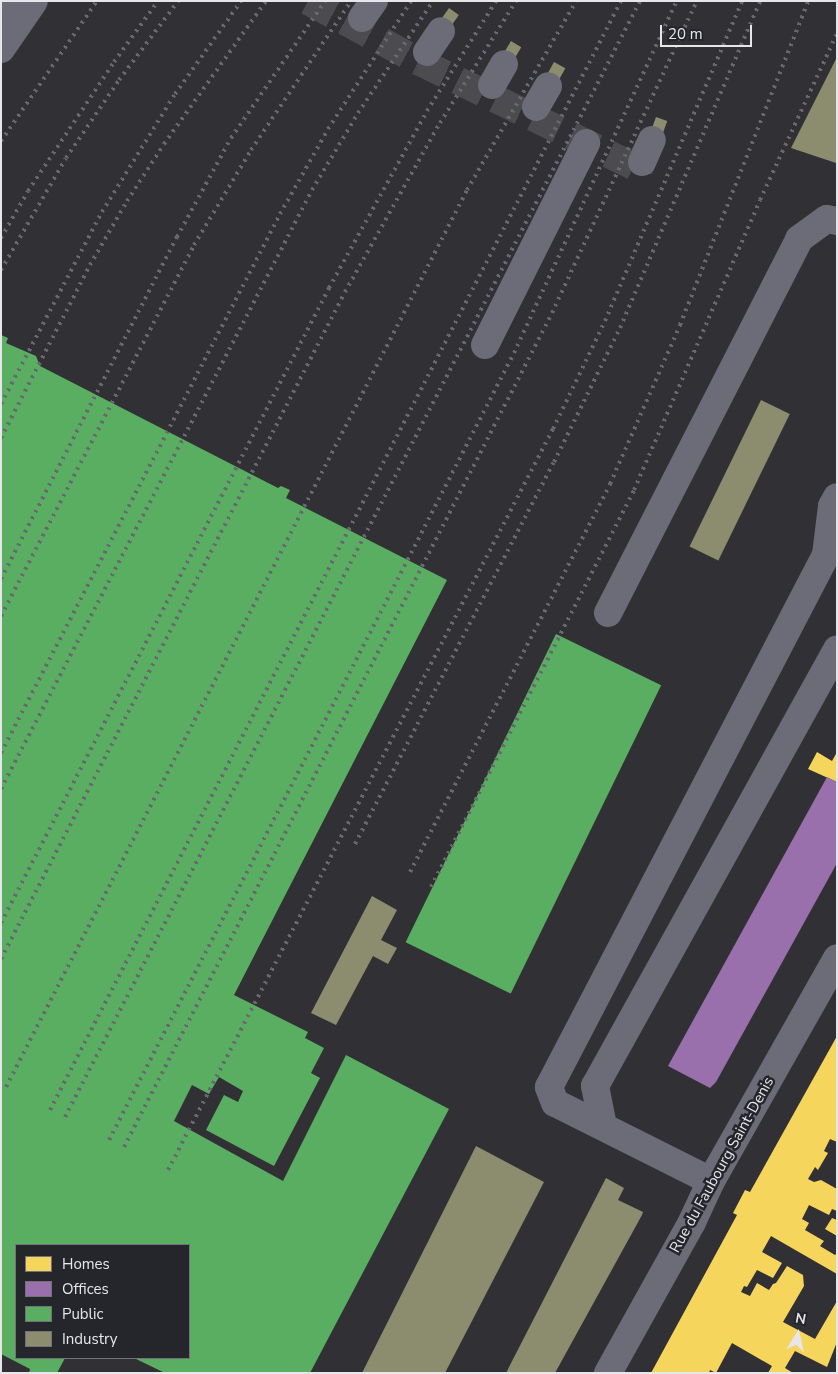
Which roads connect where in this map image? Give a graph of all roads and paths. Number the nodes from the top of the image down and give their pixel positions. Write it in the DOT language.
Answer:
graph roads {
  1 [pos="5,1"];
  2 [pos="34,1"];
  3 [pos="1,8"];
  4 [pos="1,49"];
  5 [pos="586,143"];
  6 [pos="837,221"];
  7 [pos="485,345"];
  8 [pos="837,497"];
  9 [pos="608,613"];
  10 [pos="837,650"];
  11 [pos="837,958"];
  12 [pos="603,1126"];
  13 [pos="711,1181"];
  14 [pos="608,1373"];
  1 -- 3 [label="street"];
  2 -- 4 [label="street"];
  5 -- 7 [label="street"];
  6 -- 9 [label="street, bridge"];
  8 -- 12 [label="street"];
  10 -- 12 [label="street"];
  11 -- 13 [label="street, Rue du Faubourg Saint-Denis"];
  12 -- 13 [label="street"];
  13 -- 14 [label="street, Rue du Faubourg Saint-Denis"];
}
